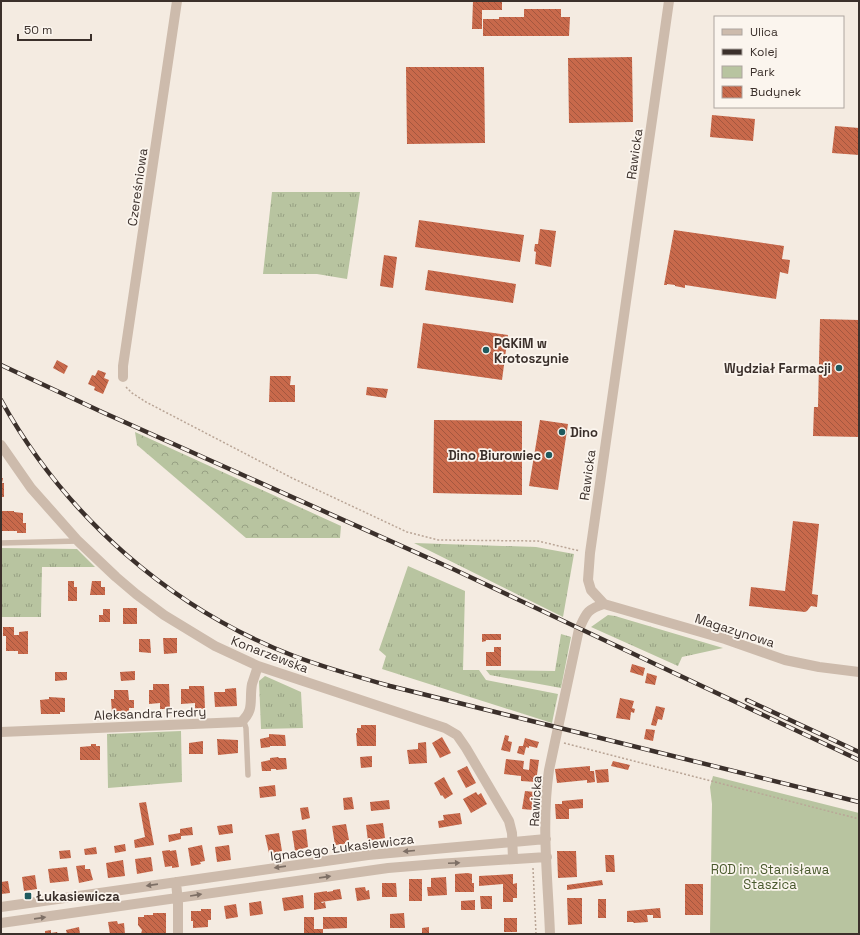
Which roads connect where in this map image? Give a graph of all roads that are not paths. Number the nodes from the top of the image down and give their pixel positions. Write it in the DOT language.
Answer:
graph roads {
  1 [pos="177,1"];
  2 [pos="669,1"];
  3 [pos="123,377"];
  4 [pos="1,445"];
  5 [pos="78,541"];
  6 [pos="1,543"];
  7 [pos="604,604"];
  8 [pos="258,666"];
  9 [pos="859,672"];
  10 [pos="244,719"];
  11 [pos="1,732"];
  12 [pos="248,775"];
  13 [pos="546,838"];
  14 [pos="512,842"];
  15 [pos="380,853"];
  16 [pos="547,857"];
  17 [pos="513,860"];
  18 [pos="382,869"];
  19 [pos="176,882"];
  20 [pos="178,898"];
  21 [pos="1,907"];
  22 [pos="1,923"];
  23 [pos="178,934"];
  24 [pos="550,934"];
  1 -- 3 [label="street, Czereśniowa"];
  2 -- 7 [label="street, Rawicka"];
  4 -- 5 [label="street, Konarzewska"];
  5 -- 6 [label="lane"];
  5 -- 8 [label="street, Konarzewska"];
  7 -- 9 [label="street, Magazynowa"];
  7 -- 13 [label="street, Rawicka"];
  8 -- 10 [label="street"];
  8 -- 14 [label="street, Konarzewska"];
  10 -- 11 [label="street, Aleksandra Fredry"];
  10 -- 12 [label="lane"];
  13 -- 14 [label="street, Ignacego Łukasiewicza"];
  13 -- 16 [label="street, Rawicka"];
  14 -- 15 [label="street, Ignacego Łukasiewicza, one-way"];
  14 -- 17 [label="street"];
  15 -- 18 [label="street"];
  15 -- 19 [label="street, Ignacego Łukasiewicza, one-way"];
  16 -- 17 [label="street, Ignacego Łukasiewicza"];
  16 -- 24 [label="street, Rawicka"];
  18 -- 17 [label="street, Ignacego Łukasiewicza, one-way"];
  20 -- 18 [label="street, Ignacego Łukasiewicza, one-way"];
  19 -- 20 [label="street"];
  19 -- 21 [label="street, Ignacego Łukasiewicza, one-way"];
  22 -- 20 [label="street, Ignacego Łukasiewicza, one-way"];
  20 -- 23 [label="street"];
}
